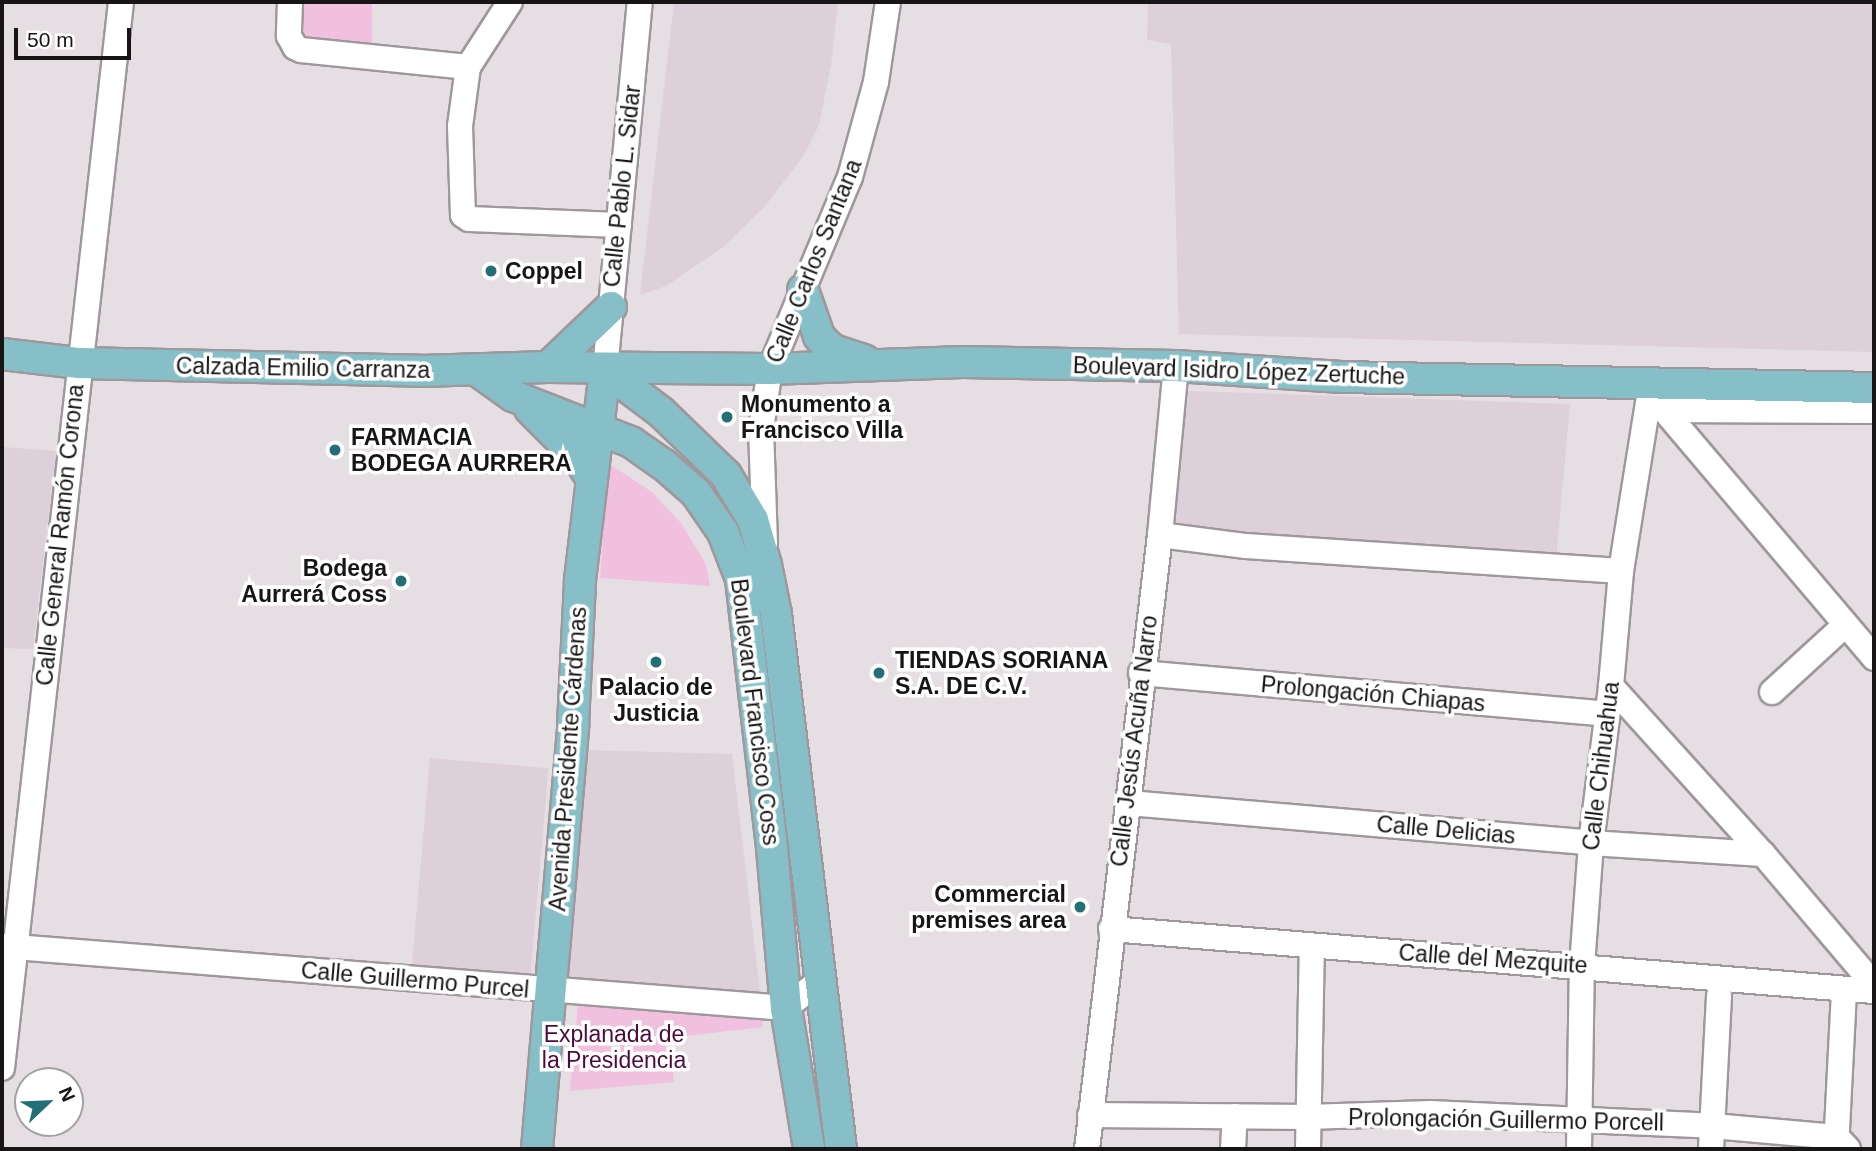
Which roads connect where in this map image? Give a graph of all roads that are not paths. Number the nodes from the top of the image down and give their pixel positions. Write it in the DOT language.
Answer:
graph roads {
  1 [pos="121,2"];
  2 [pos="290,2"];
  3 [pos="510,2"];
  4 [pos="640,2"];
  5 [pos="888,2"];
  6 [pos="468,67"];
  7 [pos="618,225"];
  8 [pos="803,290"];
  9 [pos="611,307"];
  10 [pos="2,354"];
  11 [pos="79,363"];
  12 [pos="877,364"];
  13 [pos="1176,366"];
  14 [pos="548,367"];
  15 [pos="605,369"];
  16 [pos="770,369"];
  17 [pos="478,371"];
  18 [pos="1874,388"];
  19 [pos="513,396"];
  20 [pos="1658,397"];
  21 [pos="1874,411"];
  22 [pos="599,428"];
  23 [pos="591,478"];
  24 [pos="1160,536"];
  25 [pos="766,565"];
  26 [pos="1621,571"];
  27 [pos="1845,625"];
  28 [pos="1874,658"];
  29 [pos="1141,673"];
  30 [pos="1611,686"];
  31 [pos="1772,692"];
  32 [pos="753,696"];
  33 [pos="1606,714"];
  34 [pos="1129,803"];
  35 [pos="801,838"];
  36 [pos="1591,843"];
  37 [pos="772,848"];
  38 [pos="1763,854"];
  39 [pos="812,924"];
  40 [pos="1111,929"];
  41 [pos="8,946"];
  42 [pos="1312,946"];
  43 [pos="1582,965"];
  44 [pos="819,981"];
  45 [pos="1874,985"];
  46 [pos="1843,989"];
  47 [pos="551,991"];
  48 [pos="1874,991"];
  49 [pos="1718,995"];
  50 [pos="786,1008"];
  51 [pos="2,1068"];
  52 [pos="1090,1115"];
  53 [pos="1235,1116"];
  54 [pos="1307,1117"];
  55 [pos="1579,1120"];
  56 [pos="1712,1137"];
  57 [pos="1840,1145"];
  58 [pos="537,1149"];
  59 [pos="809,1149"];
  60 [pos="841,1149"];
  61 [pos="1087,1149"];
  62 [pos="1233,1149"];
  63 [pos="1308,1149"];
  64 [pos="1579,1149"];
  1 -- 11 [label="street, Calle General Ramón Corona"];
  2 -- 6 [label="street"];
  3 -- 6 [label="street"];
  4 -- 7 [label="street, Calle Pablo L. Sidar"];
  5 -- 8 [label="street, Calle Carlos Santana"];
  6 -- 7 [label="street"];
  7 -- 9 [label="street, Calle Pablo L. Sidar"];
  8 -- 12 [label="main road"];
  8 -- 16 [label="street, Calle Carlos Santana"];
  9 -- 14 [label="main road"];
  9 -- 15 [label="street, Calle Pablo L. Sidar"];
  10 -- 11 [label="main road, Calzada Emilio Carranza"];
  11 -- 17 [label="main road, Calzada Emilio Carranza"];
  11 -- 41 [label="street, Calle General Ramón Corona"];
  12 -- 13 [label="main road, Boulevard Isidro López Zertuche"];
  12 -- 16 [label="main road, Boulevard Isidro López Zertuche"];
  13 -- 20 [label="main road, Boulevard Isidro López Zertuche"];
  13 -- 24 [label="street, Calle Jesús Acuña Narro"];
  14 -- 15 [label="main road, Calzada Emilio Carranza"];
  14 -- 17 [label="main road, Calzada Emilio Carranza"];
  15 -- 16 [label="main road, Boulevard Isidro López Zertuche"];
  15 -- 22 [label="main road, Avenida Presidente Cárdenas"];
  15 -- 25 [label="main road, Boulevard Francisco Coss"];
  16 -- 25 [label="street, Calle Carlos Santana"];
  17 -- 19 [label="main road, Boulevard Francisco Coss"];
  18 -- 20 [label="main road, Boulevard Isidro López Zertuche"];
  19 -- 22 [label="main road, Boulevard Francisco Coss"];
  19 -- 23 [label="main road"];
  20 -- 21 [label="street"];
  20 -- 26 [label="street, Calle Chihuahua"];
  20 -- 27 [label="street"];
  22 -- 23 [label="main road, Avenida Presidente Cárdenas"];
  22 -- 32 [label="main road, Boulevard Francisco Coss"];
  23 -- 47 [label="main road, Avenida Presidente Cárdenas"];
  24 -- 26 [label="street"];
  24 -- 29 [label="street, Calle Jesús Acuña Narro"];
  25 -- 35 [label="main road, Boulevard Francisco Coss"];
  26 -- 30 [label="street, Calle Chihuahua"];
  27 -- 28 [label="street"];
  27 -- 31 [label="street"];
  29 -- 33 [label="street, Prolongación Chiapas"];
  29 -- 34 [label="street, Calle Jesús Acuña Narro"];
  30 -- 33 [label="street, Calle Chihuahua"];
  30 -- 38 [label="street"];
  32 -- 35 [label="main road"];
  32 -- 37 [label="main road, Boulevard Francisco Coss"];
  33 -- 36 [label="street, Calle Chihuahua"];
  34 -- 36 [label="street, Calle Delicias"];
  34 -- 40 [label="street, Calle Jesús Acuña Narro"];
  35 -- 39 [label="main road, Boulevard Francisco Coss"];
  36 -- 38 [label="street, Calle Delicias"];
  36 -- 43 [label="street, Calle Chihuahua"];
  37 -- 39 [label="main road"];
  37 -- 50 [label="main road, Boulevard Francisco Coss"];
  38 -- 45 [label="street"];
  39 -- 44 [label="main road, Boulevard Francisco Coss"];
  40 -- 42 [label="street, Calle del Mezquite"];
  40 -- 52 [label="street, Calle Jesús Acuña Narro"];
  41 -- 47 [label="street, Calle Guillermo Purcel"];
  41 -- 51 [label="street, Calle General Ramón Corona"];
  42 -- 43 [label="street, Calle del Mezquite"];
  42 -- 54 [label="street"];
  43 -- 46 [label="street, Calle del Mezquite"];
  43 -- 55 [label="street, Calle Chihuahua"];
  44 -- 50 [label="street"];
  44 -- 60 [label="main road, Boulevard Francisco Coss"];
  46 -- 48 [label="street, Calle del Mezquite"];
  46 -- 57 [label="street"];
  47 -- 50 [label="street, Calle Guillermo Purcel"];
  47 -- 58 [label="main road, Avenida Presidente Cárdenas"];
  49 -- 56 [label="street"];
  50 -- 59 [label="main road, Boulevard Francisco Coss"];
  52 -- 53 [label="street, Prolongación Guillermo Porcell"];
  52 -- 61 [label="street, Calle Jesús Acuña Narro"];
  53 -- 54 [label="street, Prolongación Guillermo Porcell"];
  53 -- 62 [label="street"];
  54 -- 55 [label="street, Prolongación Guillermo Porcell"];
  54 -- 63 [label="street"];
  55 -- 56 [label="street, Prolongación Guillermo Porcell"];
  55 -- 64 [label="street, Calle Chihuahua"];
  56 -- 57 [label="street, Prolongación Guillermo Porcell"];
}
